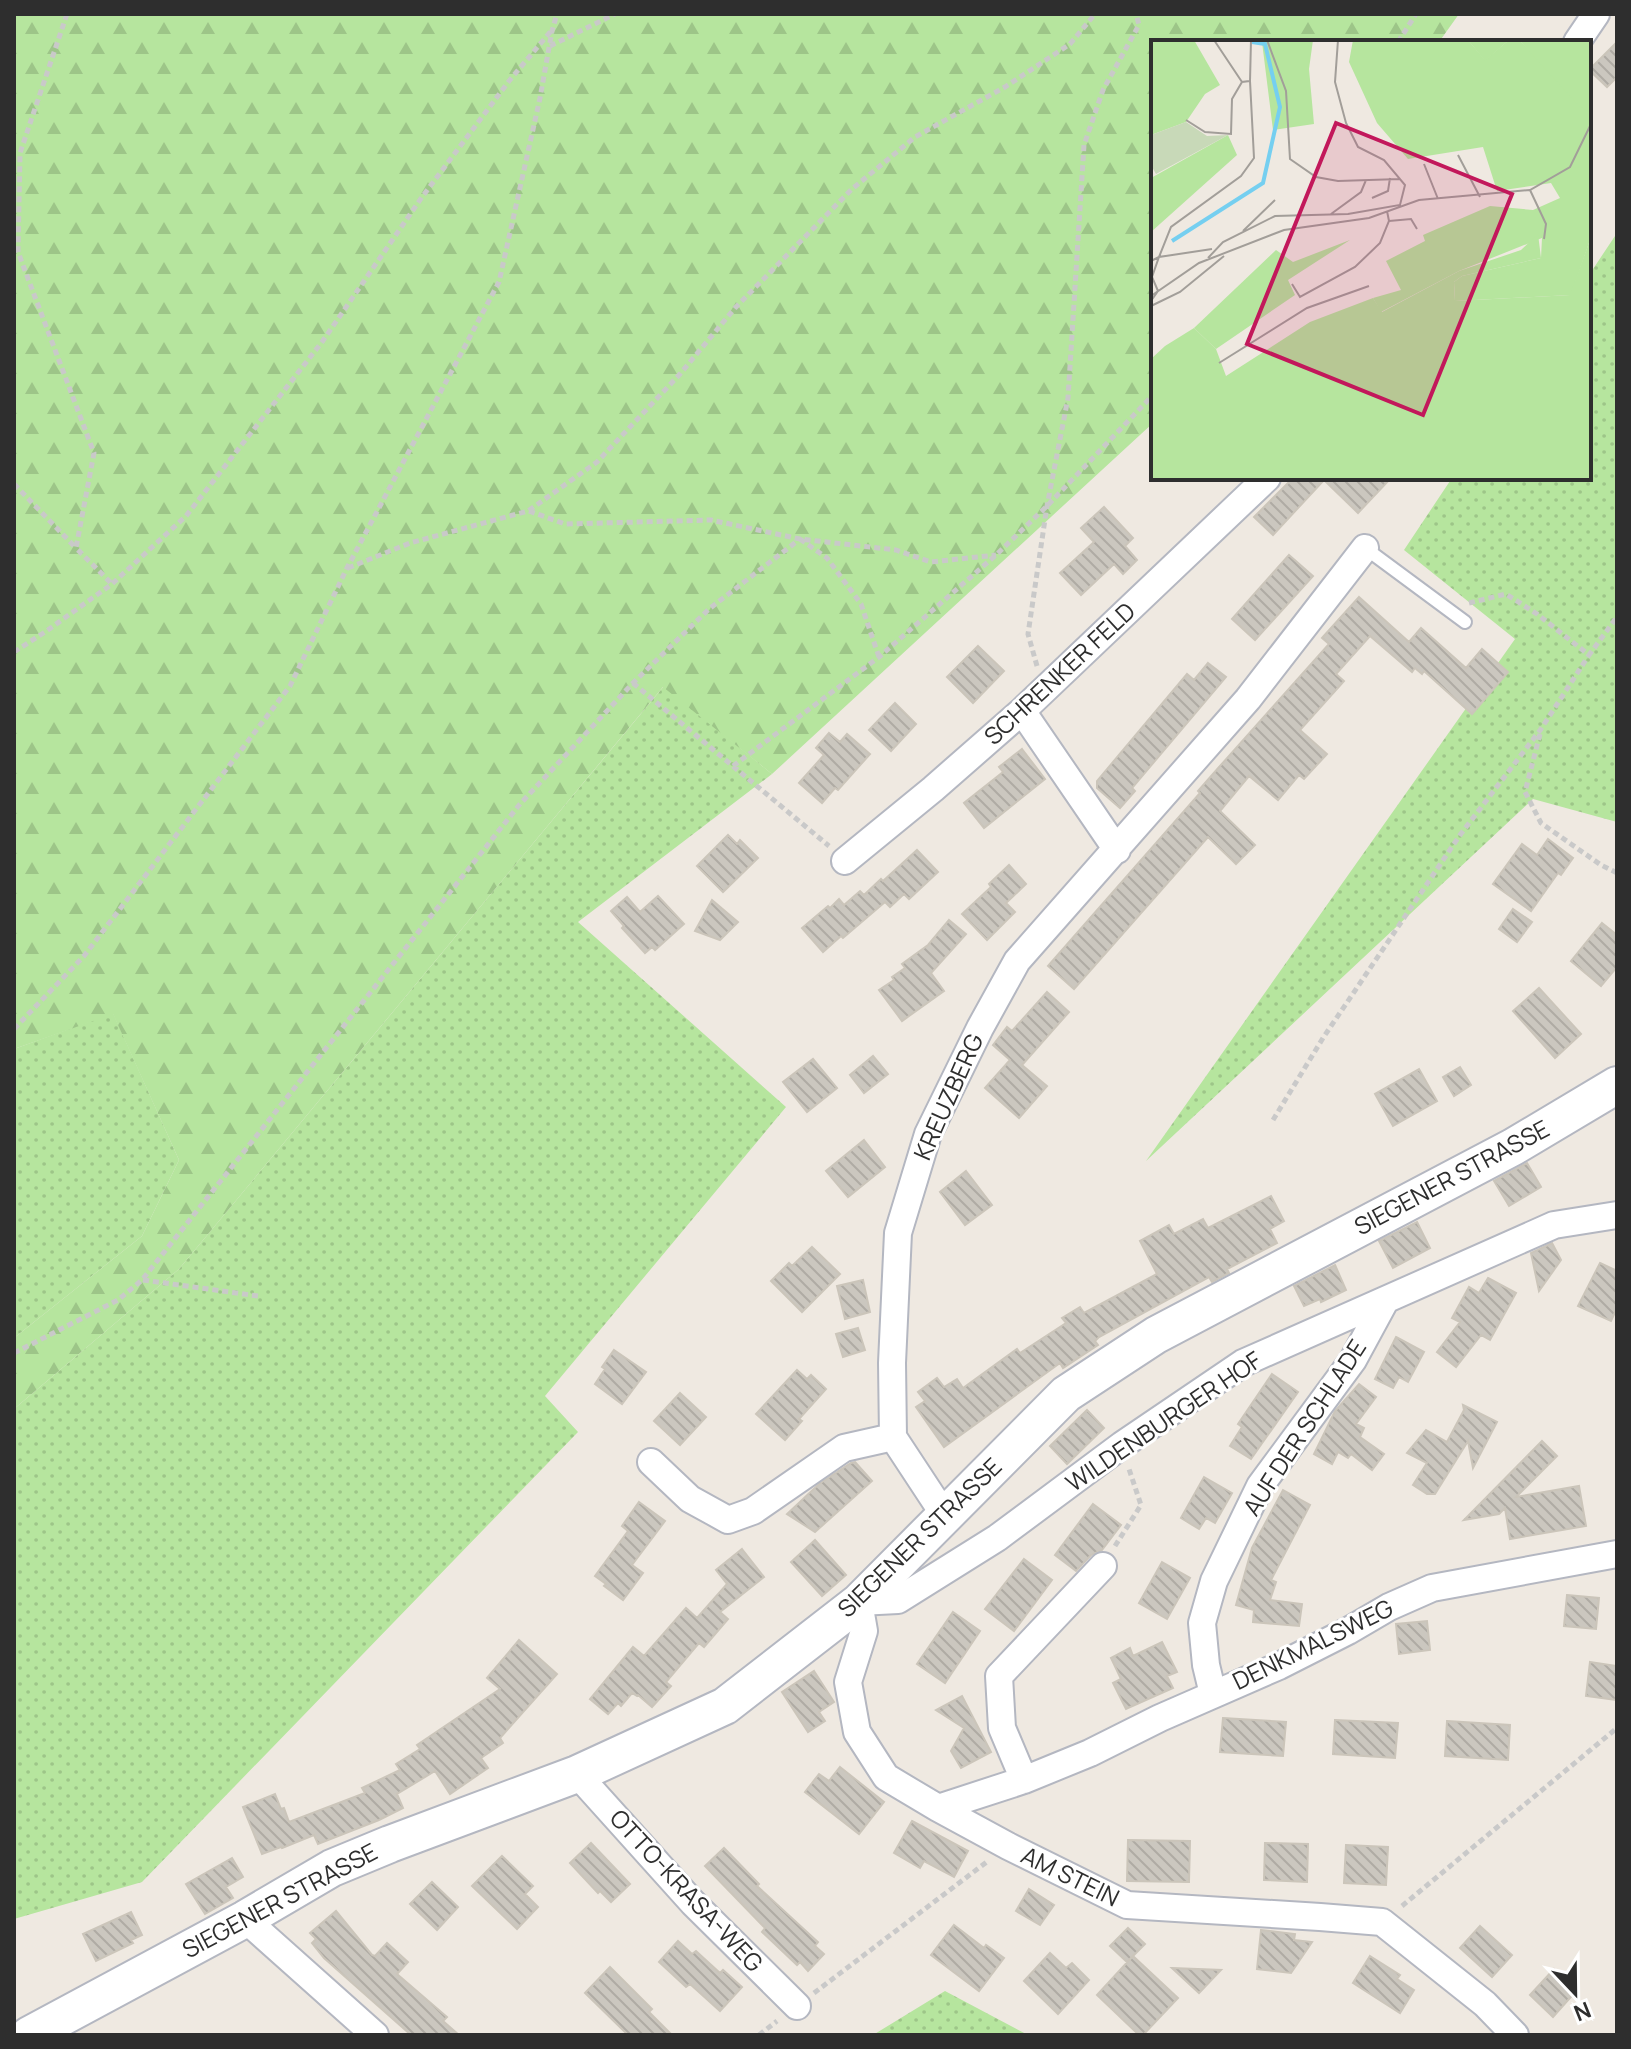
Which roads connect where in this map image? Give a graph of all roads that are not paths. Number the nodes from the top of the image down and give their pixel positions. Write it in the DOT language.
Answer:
graph roads {
  1 [pos="1596,14"];
  2 [pos="1578,40"];
  3 [pos="1265,480"];
  4 [pos="1365,548"];
  5 [pos="1465,622"];
  6 [pos="1022,711"];
  7 [pos="1117,850"];
  8 [pos="837,854"];
  9 [pos="1617,1085"];
  10 [pos="1617,1215"];
  11 [pos="1385,1301"];
  12 [pos="893,1437"];
  13 [pos="651,1462"];
  14 [pos="945,1516"];
  15 [pos="1617,1554"];
  16 [pos="1103,1566"];
  17 [pos="859,1602"];
  18 [pos="1213,1694"];
  19 [pos="577,1774"];
  20 [pos="1024,1780"];
  21 [pos="938,1808"];
  22 [pos="245,1919"];
  23 [pos="797,2006"];
  24 [pos="29,2035"];
  25 [pos="375,2035"];
  26 [pos="1515,2035"];
  1 -- 2 [label="street"];
  3 -- 6 [label="street, SCHRENKER FELD"];
  4 -- 5 [label="lane"];
  4 -- 7 [label="street, KREUZBERG"];
  6 -- 7 [label="street"];
  6 -- 8 [label="street, SCHRENKER FELD"];
  7 -- 12 [label="street, KREUZBERG"];
  9 -- 14 [label="main road, SIEGENER STRASSE"];
  10 -- 11 [label="street, WILDENBURGER HOF"];
  11 -- 17 [label="street, WILDENBURGER HOF"];
  11 -- 18 [label="street, AUF DER SCHLADE"];
  12 -- 13 [label="street"];
  12 -- 14 [label="street"];
  14 -- 17 [label="main road, SIEGENER STRASSE"];
  15 -- 18 [label="street, DENKMALSWEG"];
  16 -- 20 [label="street"];
  17 -- 19 [label="main road, SIEGENER STRASSE"];
  17 -- 21 [label="street, AM STEIN"];
  18 -- 20 [label="street, DENKMALSWEG"];
  19 -- 22 [label="main road, SIEGENER STRASSE"];
  19 -- 23 [label="street, OTTO-KRASA-WEG"];
  20 -- 21 [label="street, DENKMALSWEG"];
  21 -- 26 [label="street, AM STEIN"];
  22 -- 24 [label="main road, SIEGENER STRASSE"];
  22 -- 25 [label="street"];
}
